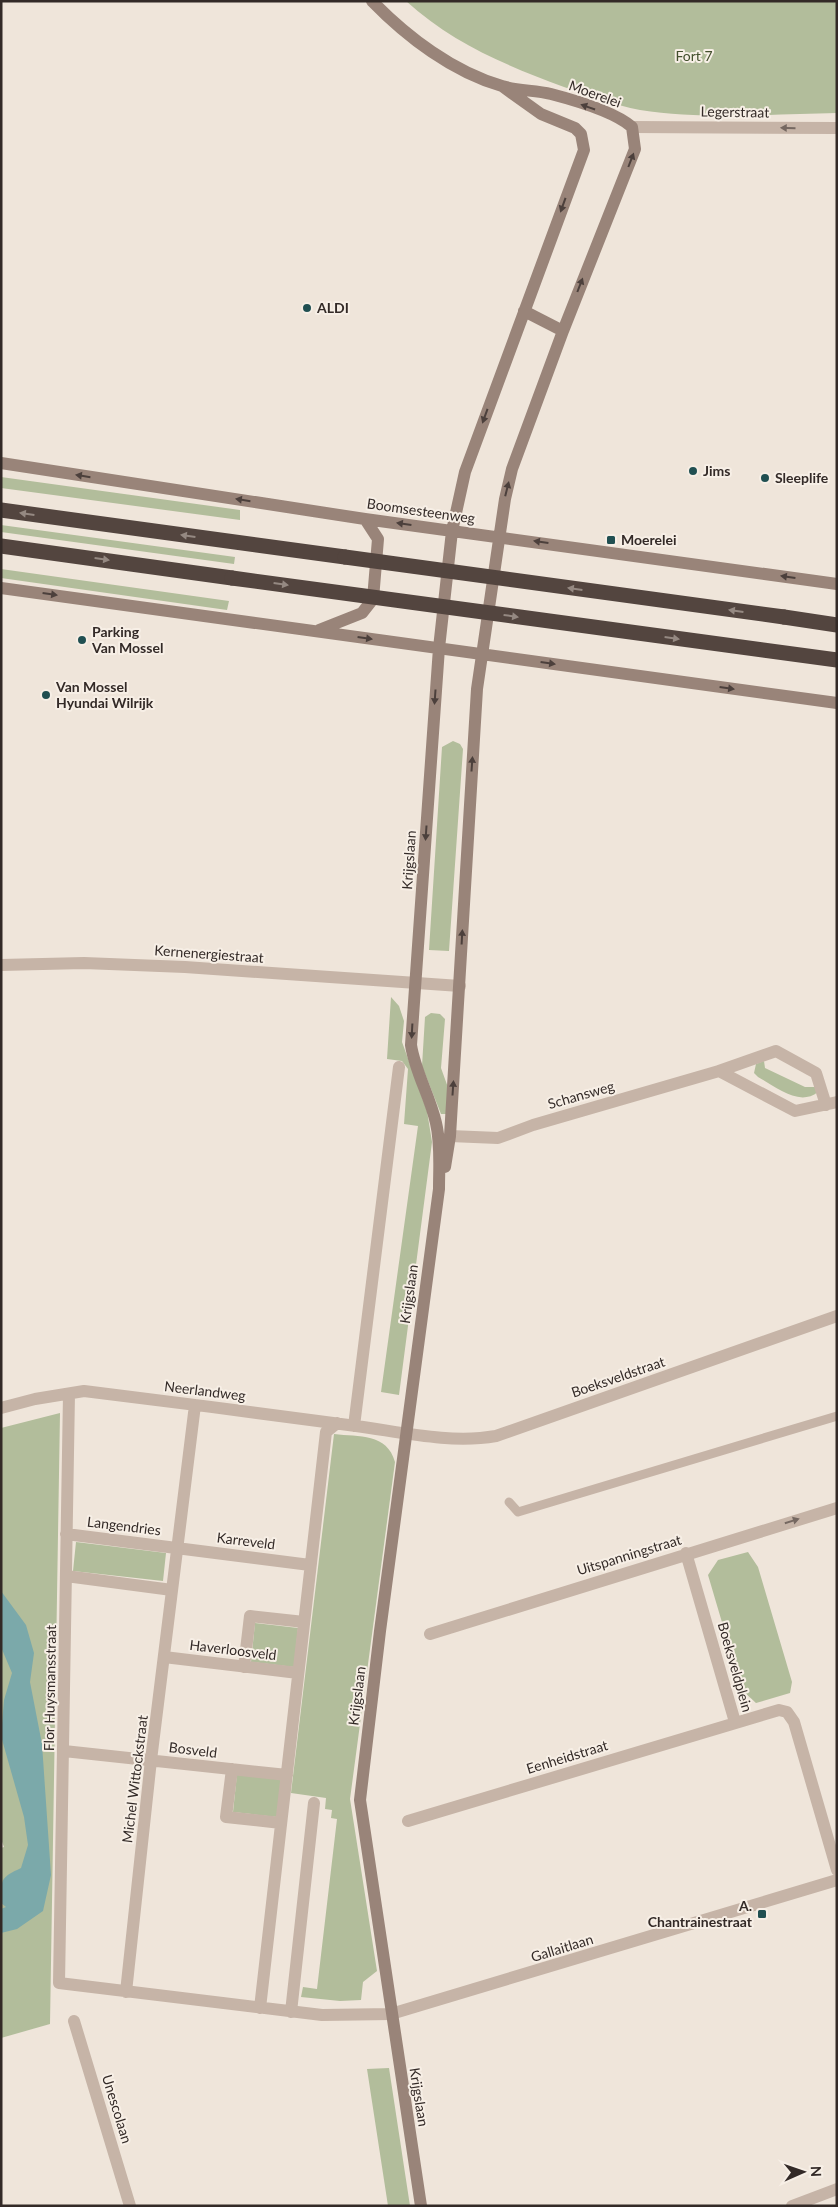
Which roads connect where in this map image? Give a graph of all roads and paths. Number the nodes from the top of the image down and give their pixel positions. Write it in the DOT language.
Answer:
graph roads {
  1 [pos="372,1"];
  2 [pos="502,86"];
  3 [pos="632,127"];
  4 [pos="837,128"];
  5 [pos="524,311"];
  6 [pos="563,331"];
  7 [pos="1,463"];
  8 [pos="1,510"];
  9 [pos="366,519"];
  10 [pos="452,530"];
  11 [pos="498,537"];
  12 [pos="1,546"];
  13 [pos="837,584"];
  14 [pos="1,588"];
  15 [pos="837,625"];
  16 [pos="317,631"];
  17 [pos="439,648"];
  18 [pos="483,654"];
  19 [pos="837,660"];
  20 [pos="837,703"];
  21 [pos="1,965"];
  22 [pos="414,983"];
  23 [pos="460,986"];
  24 [pos="399,1066"];
  25 [pos="719,1070"];
  26 [pos="832,1104"];
  27 [pos="450,1136"];
  28 [pos="439,1189"];
  29 [pos="837,1316"];
  30 [pos="69,1394"];
  31 [pos="195,1405"];
  32 [pos="1,1408"];
  33 [pos="837,1416"];
  34 [pos="336,1424"];
  35 [pos="354,1426"];
  36 [pos="406,1432"];
  37 [pos="509,1502"];
  38 [pos="837,1508"];
  39 [pos="66,1534"];
  40 [pos="178,1548"];
  41 [pos="686,1553"];
  42 [pos="310,1565"];
  43 [pos="66,1576"];
  44 [pos="172,1590"];
  45 [pos="304,1622"];
  46 [pos="430,1634"];
  47 [pos="164,1657"];
  48 [pos="244,1667"];
  49 [pos="298,1673"];
  50 [pos="735,1722"];
  51 [pos="64,1751"];
  52 [pos="152,1760"];
  53 [pos="232,1769"];
  54 [pos="287,1775"];
  55 [pos="314,1804"];
  56 [pos="408,1821"];
  57 [pos="282,1823"];
  58 [pos="837,1870"];
  59 [pos="837,1880"];
  60 [pos="126,1992"];
  61 [pos="260,2008"];
  62 [pos="291,2012"];
  63 [pos="391,2014"];
  64 [pos="74,2021"];
  65 [pos="837,2189"];
  66 [pos="130,2206"];
  67 [pos="421,2206"];
  68 [pos="792,2206"];
  1 -- 2 [label="street, Moerelei"];
  3 -- 2 [label="street, Moerelei, one-way"];
  2 -- 5 [label="street, Moerelei, one-way"];
  4 -- 3 [label="street, Legerstraat, one-way"];
  6 -- 3 [label="street, one-way"];
  5 -- 6 [label="street"];
  5 -- 10 [label="street, Moerelei, one-way"];
  11 -- 6 [label="street, one-way"];
  9 -- 7 [label="street, Boomsesteenweg, one-way"];
  15 -- 8 [label="highway, one-way, bridge"];
  10 -- 9 [label="street, Boomsesteenweg, one-way"];
  9 -- 16 [label="street"];
  10 -- 11 [label="street, Boomsesteenweg"];
  10 -- 17 [label="street, Krijgslaan"];
  13 -- 11 [label="street, Boomsesteenweg, one-way"];
  11 -- 18 [label="street, Krijgslaan"];
  12 -- 19 [label="highway, one-way, bridge"];
  14 -- 16 [label="street, one-way"];
  16 -- 17 [label="street, one-way"];
  17 -- 18 [label="street"];
  17 -- 22 [label="street, Krijgslaan, one-way"];
  18 -- 20 [label="street, one-way"];
  23 -- 18 [label="street, Krijgslaan, one-way"];
  21 -- 22 [label="street, Kernenergiestraat"];
  22 -- 23 [label="street, Kernenergiestraat"];
  22 -- 28 [label="street, Krijgslaan, one-way"];
  27 -- 23 [label="street, Krijgslaan, one-way"];
  24 -- 35 [label="street"];
  25 -- 26 [label="street, Schansweg"];
  25 -- 26 [label="street, Schansweg"];
  25 -- 27 [label="street, Schansweg"];
  27 -- 28 [label="street, Krijgslaan"];
  28 -- 36 [label="street, Krijgslaan"];
  29 -- 36 [label="street, Boeksveldstraat"];
  30 -- 31 [label="street, Neerlandweg"];
  30 -- 32 [label="street, Neerlandweg"];
  30 -- 39 [label="street, Flor Huysmansstraat"];
  31 -- 34 [label="street, Neerlandweg"];
  31 -- 40 [label="street, Michel Wittockstraat"];
  33 -- 37 [label="lane"];
  34 -- 35 [label="street, Neerlandweg"];
  34 -- 42 [label="street"];
  35 -- 36 [label="street, Neerlandweg"];
  36 -- 63 [label="street, Krijgslaan"];
  41 -- 38 [label="street, Uitspanningstraat, one-way"];
  39 -- 40 [label="street, Langendries"];
  39 -- 43 [label="street, Flor Huysmansstraat"];
  40 -- 42 [label="street, Karreveld"];
  40 -- 44 [label="street, Michel Wittockstraat"];
  41 -- 46 [label="street, Uitspanningstraat"];
  41 -- 50 [label="street, Boeksveldplein"];
  42 -- 45 [label="street"];
  43 -- 44 [label="street"];
  43 -- 51 [label="street, Flor Huysmansstraat"];
  44 -- 47 [label="street, Michel Wittockstraat"];
  45 -- 48 [label="street"];
  45 -- 49 [label="street"];
  47 -- 48 [label="street, Haverloosveld"];
  47 -- 52 [label="street, Michel Wittockstraat"];
  48 -- 49 [label="street, Haverloosveld"];
  49 -- 54 [label="street"];
  50 -- 56 [label="street, Eenheidstraat"];
  50 -- 58 [label="street, Boeksveldplein"];
  51 -- 52 [label="street, Bosveld"];
  51 -- 60 [label="street, Flor Huysmansstraat"];
  52 -- 53 [label="street, Bosveld"];
  52 -- 60 [label="street, Michel Wittockstraat"];
  53 -- 54 [label="street, Bosveld"];
  53 -- 57 [label="street, Bosveld"];
  54 -- 57 [label="street"];
  55 -- 62 [label="street"];
  57 -- 61 [label="street"];
  59 -- 63 [label="street, Gallaitlaan"];
  60 -- 61 [label="street"];
  61 -- 62 [label="street"];
  62 -- 63 [label="street, Gallaitlaan"];
  63 -- 67 [label="street, Krijgslaan"];
  64 -- 66 [label="street, Unescolaan"];
  65 -- 68 [label="street"];
}
